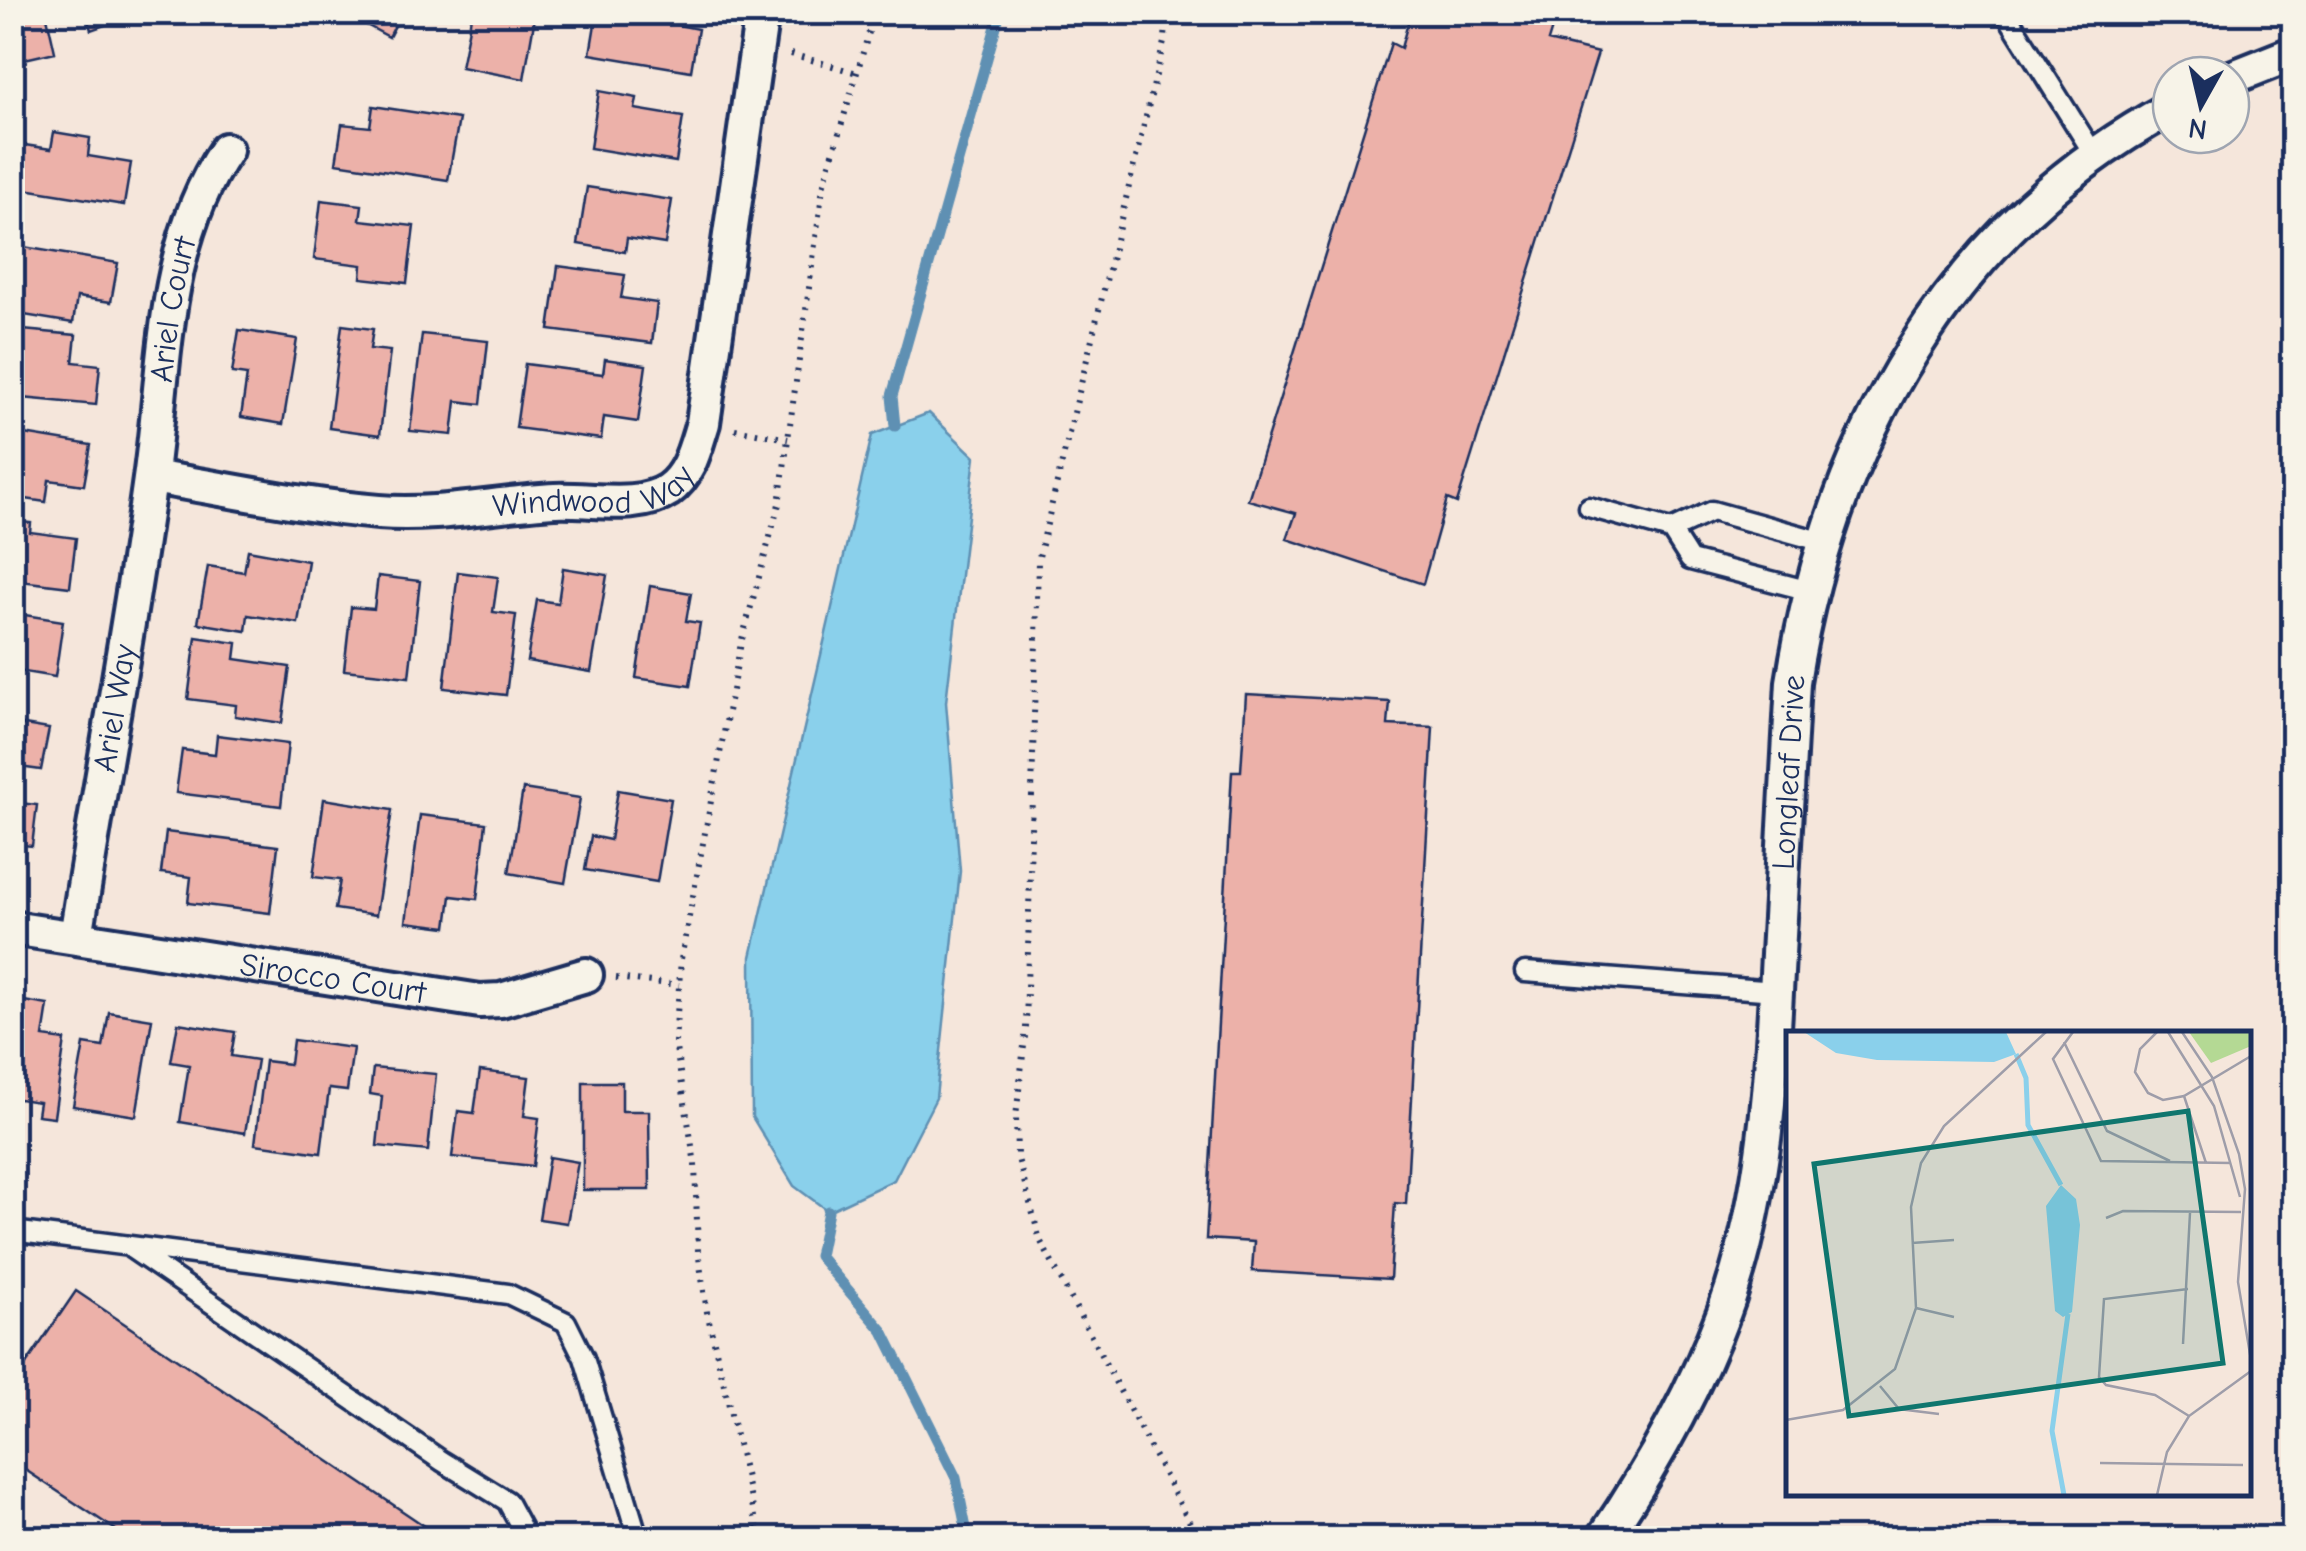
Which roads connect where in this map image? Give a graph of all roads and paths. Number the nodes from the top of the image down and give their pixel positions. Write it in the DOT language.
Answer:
graph roads {
  1 [pos="876,12"];
  2 [pos="1167,12"];
  3 [pos="2004,12"];
  4 [pos="761,29"];
  5 [pos="2294,53"];
  6 [pos="2251,70"];
  7 [pos="857,73"];
  8 [pos="2151,121"];
  9 [pos="226,150"];
  10 [pos="2096,156"];
  11 [pos="703,424"];
  12 [pos="788,439"];
  13 [pos="150,478"];
  14 [pos="1588,507"];
  15 [pos="1671,530"];
  16 [pos="1824,542"];
  17 [pos="1810,591"];
  18 [pos="12,928"];
  19 [pos="76,937"];
  20 [pos="1525,972"];
  21 [pos="586,975"];
  22 [pos="679,985"];
  23 [pos="1776,992"];
  24 [pos="12,1231"];
  25 [pos="128,1246"];
  26 [pos="758,1529"];
  27 [pos="527,1538"];
  28 [pos="638,1538"];
  29 [pos="716,1538"];
  30 [pos="760,1538"];
  31 [pos="1198,1538"];
  32 [pos="1604,1538"];
  1 -- 7 [label="path"];
  2 -- 31 [label="path"];
  3 -- 10 [label="lane"];
  4 -- 7 [label="path"];
  4 -- 11 [label="street, Windwood Way"];
  5 -- 6 [label="street"];
  7 -- 12 [label="path"];
  8 -- 10 [label="street, Longleaf Drive"];
  9 -- 13 [label="street, Ariel Court"];
  10 -- 16 [label="street, Longleaf Drive"];
  11 -- 12 [label="path"];
  11 -- 13 [label="street, Windwood Way"];
  12 -- 22 [label="path"];
  13 -- 19 [label="street, Ariel Way"];
  14 -- 15 [label="lane"];
  15 -- 16 [label="lane"];
  15 -- 17 [label="lane"];
  16 -- 17 [label="street, Longleaf Drive"];
  17 -- 23 [label="street, Longleaf Drive"];
  18 -- 19 [label="street, Sirocco Court"];
  19 -- 21 [label="street, Sirocco Court"];
  20 -- 23 [label="lane"];
  21 -- 22 [label="path"];
  22 -- 26 [label="path"];
  23 -- 32 [label="street, Longleaf Drive"];
  24 -- 25 [label="lane"];
  25 -- 27 [label="lane"];
  25 -- 28 [label="lane"];
  26 -- 29 [label="path"];
  26 -- 30 [label="path"];
}
